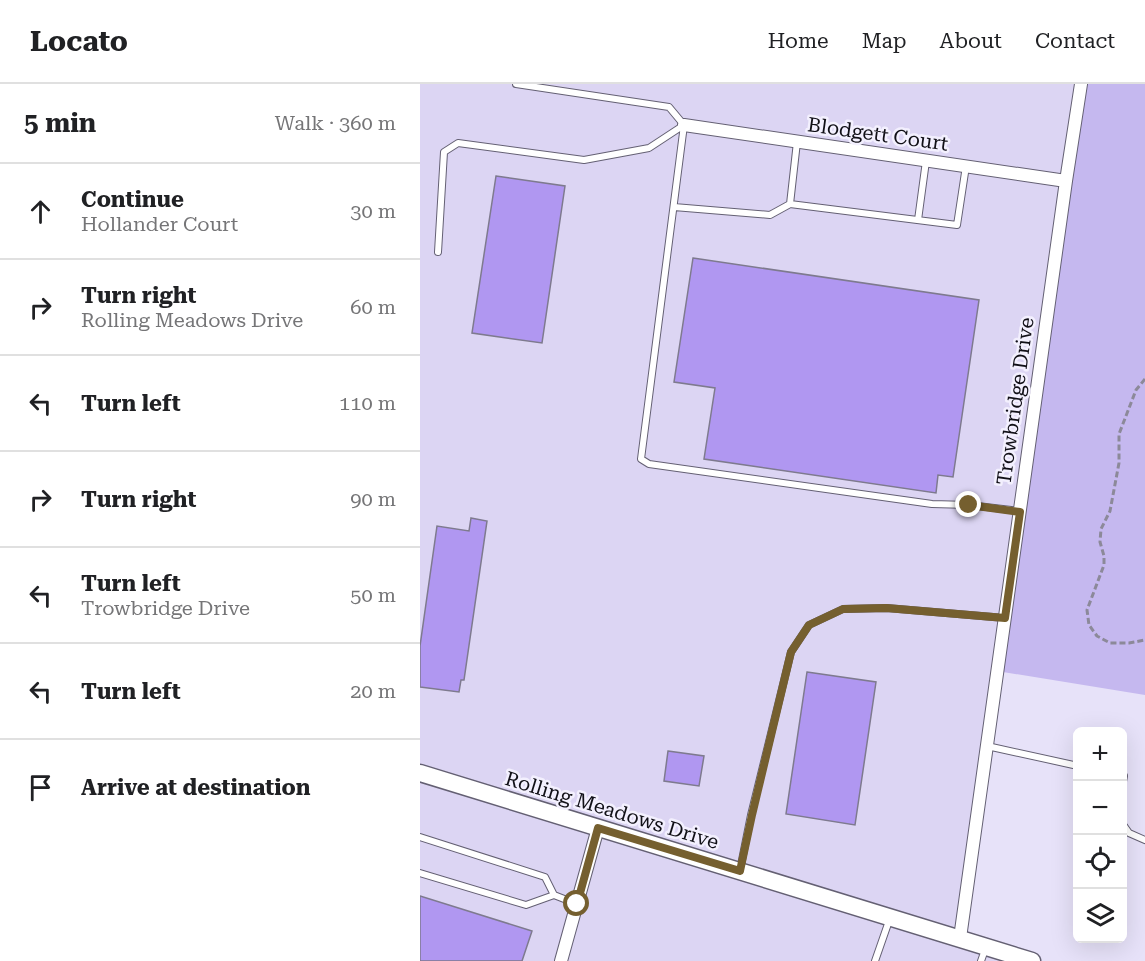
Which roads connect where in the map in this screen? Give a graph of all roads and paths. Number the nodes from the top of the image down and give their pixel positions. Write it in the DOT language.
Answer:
graph roads {
  1 [pos="516,84"];
  2 [pos="1081,84"];
  3 [pos="684,124"];
  4 [pos="797,141"];
  5 [pos="926,160"];
  6 [pos="966,166"];
  7 [pos="1066,181"];
  8 [pos="790,204"];
  9 [pos="674,207"];
  10 [pos="918,220"];
  11 [pos="438,252"];
  12 [pos="1145,379"];
  13 [pos="1020,512"];
  14 [pos="1005,618"];
  15 [pos="1145,640"];
  16 [pos="987,746"];
  17 [pos="1073,765"];
  18 [pos="420,773"];
  19 [pos="598,828"];
  20 [pos="1127,830"];
  21 [pos="420,837"];
  22 [pos="1145,840"];
  23 [pos="740,871"];
  24 [pos="420,873"];
  25 [pos="554,894"];
  26 [pos="577,904"];
  27 [pos="891,917"];
  28 [pos="960,938"];
  29 [pos="984,954"];
  30 [pos="561,961"];
  31 [pos="875,961"];
  32 [pos="1032,961"];
  1 -- 3 [label="lane"];
  2 -- 7 [label="street, Trowbridge Drive"];
  3 -- 4 [label="street, Blodgett Court"];
  3 -- 9 [label="lane"];
  3 -- 11 [label="lane"];
  4 -- 5 [label="street, Blodgett Court"];
  4 -- 8 [label="lane"];
  5 -- 6 [label="street, Blodgett Court"];
  5 -- 10 [label="lane"];
  6 -- 7 [label="street, Blodgett Court"];
  6 -- 10 [label="lane"];
  7 -- 13 [label="street, Trowbridge Drive"];
  8 -- 9 [label="lane"];
  8 -- 10 [label="lane"];
  9 -- 13 [label="lane"];
  12 -- 15 [label="path"];
  13 -- 14 [label="street, Trowbridge Drive"];
  14 -- 16 [label="street, Trowbridge Drive"];
  14 -- 23 [label="lane"];
  16 -- 17 [label="lane"];
  16 -- 28 [label="street, Trowbridge Drive"];
  18 -- 19 [label="main road, Rolling Meadows Drive"];
  19 -- 23 [label="main road, Rolling Meadows Drive"];
  19 -- 26 [label="street"];
  20 -- 22 [label="lane"];
  21 -- 25 [label="lane"];
  23 -- 27 [label="main road, Rolling Meadows Drive"];
  24 -- 25 [label="lane"];
  25 -- 26 [label="lane"];
  26 -- 30 [label="street"];
  27 -- 28 [label="main road, Rolling Meadows Drive"];
  27 -- 31 [label="lane"];
  28 -- 29 [label="main road, Rolling Meadows Drive"];
  29 -- 32 [label="main road, Rolling Meadows Drive"];
}
